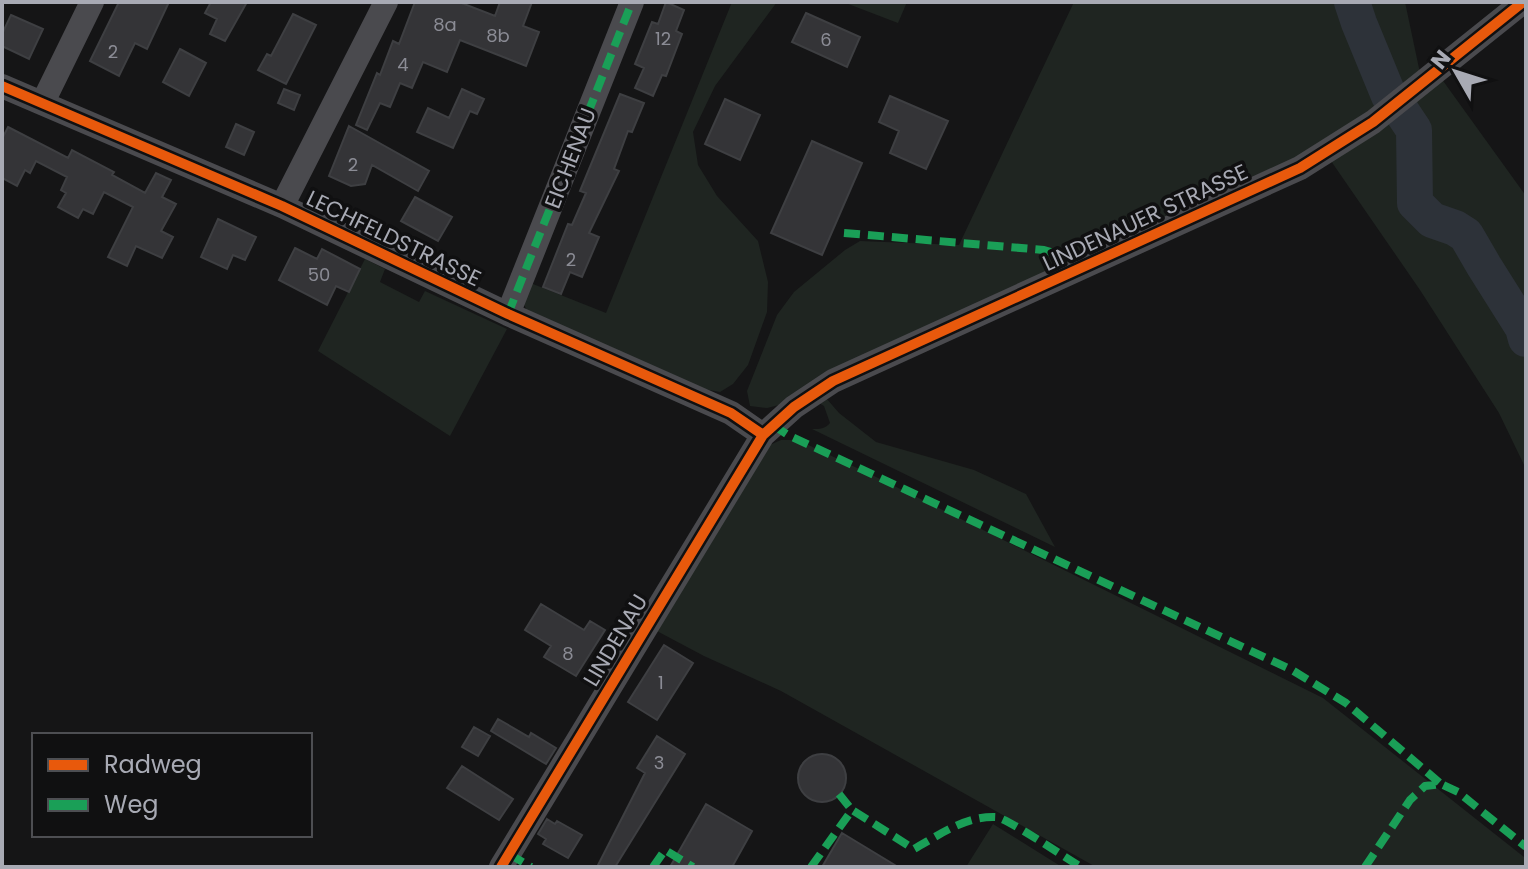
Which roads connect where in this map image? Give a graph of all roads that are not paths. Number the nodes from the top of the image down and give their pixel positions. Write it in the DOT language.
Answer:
graph roads {
  1 [pos="92,2"];
  2 [pos="386,2"];
  3 [pos="632,2"];
  4 [pos="1523,2"];
  5 [pos="2,86"];
  6 [pos="43,102"];
  7 [pos="282,206"];
  8 [pos="508,314"];
  9 [pos="763,435"];
  10 [pos="501,867"];
  1 -- 6 [label="street"];
  2 -- 7 [label="street"];
  3 -- 8 [label="street, EICHENAU"];
  4 -- 9 [label="street, LINDENAUER STRASSE"];
  5 -- 6 [label="street, LECHFELDSTRASSE"];
  6 -- 7 [label="street, LECHFELDSTRASSE"];
  7 -- 8 [label="street, LECHFELDSTRASSE"];
  8 -- 9 [label="street, LECHFELDSTRASSE"];
  9 -- 10 [label="street, LINDENAU"];
}
